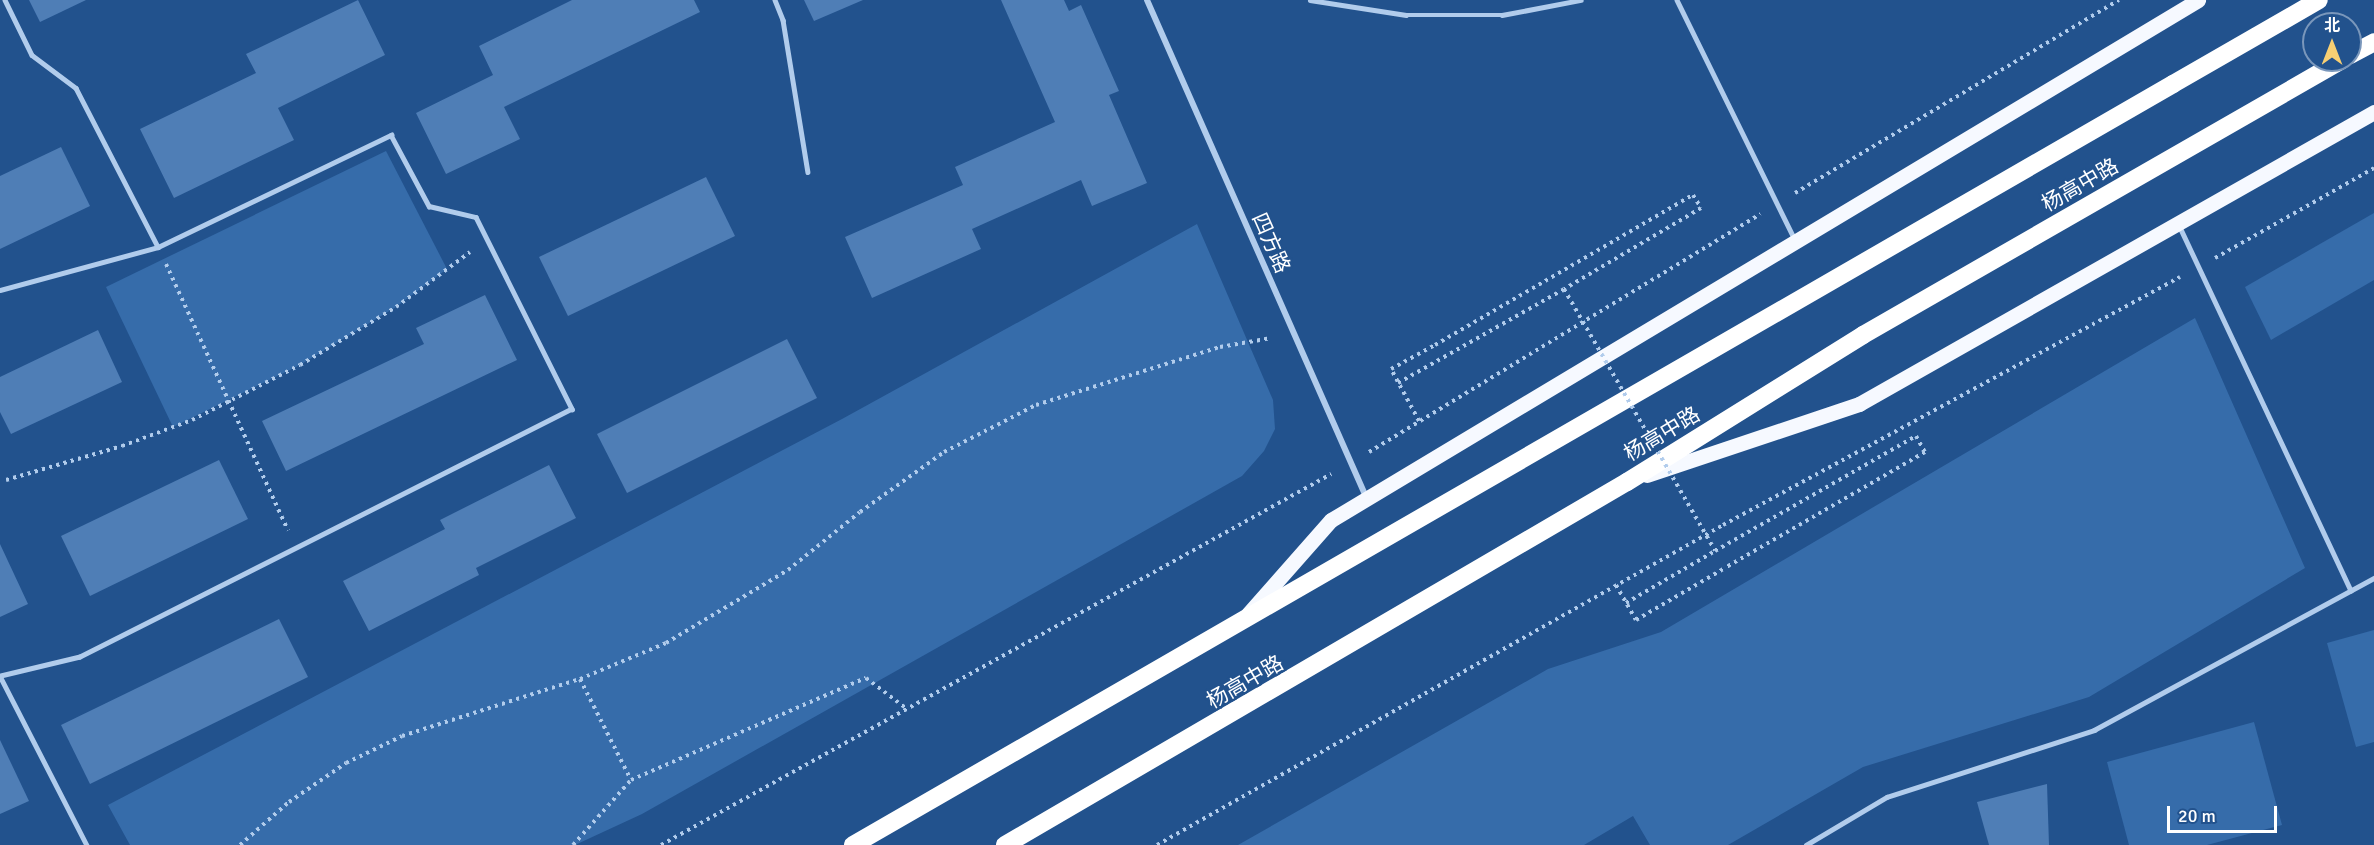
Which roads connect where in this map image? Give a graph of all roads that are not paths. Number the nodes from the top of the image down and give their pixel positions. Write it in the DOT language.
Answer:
graph roads {
  1 [pos="5,0"];
  2 [pos="775,0"];
  3 [pos="1147,0"];
  4 [pos="1310,0"];
  5 [pos="1581,0"];
  6 [pos="1677,0"];
  7 [pos="2198,0"];
  8 [pos="2319,0"];
  9 [pos="2321,72"];
  10 [pos="2374,112"];
  11 [pos="808,172"];
  12 [pos="2178,223"];
  13 [pos="1796,240"];
  14 [pos="158,247"];
  15 [pos="0,290"];
  16 [pos="1627,482"];
  17 [pos="1367,499"];
  18 [pos="2374,578"];
  19 [pos="2351,591"];
  20 [pos="1238,626"];
  21 [pos="0,676"];
  22 [pos="87,845"];
  23 [pos="853,845"];
  24 [pos="1005,845"];
  25 [pos="1806,845"];
  1 -- 14 [label="lane"];
  2 -- 11 [label="lane"];
  3 -- 17 [label="street, 四方路"];
  4 -- 5 [label="lane"];
  6 -- 13 [label="lane"];
  7 -- 13 [label="main road, 杨高中路"];
  8 -- 20 [label="highway, 杨高中路, bridge"];
  9 -- 16 [label="highway, 杨高中路"];
  10 -- 12 [label="main road"];
  12 -- 16 [label="main road"];
  12 -- 19 [label="lane"];
  13 -- 17 [label="main road, 杨高中路"];
  14 -- 15 [label="lane"];
  14 -- 21 [label="lane"];
  16 -- 24 [label="highway, 杨高中路"];
  17 -- 20 [label="main road, 杨高中路"];
  18 -- 19 [label="lane"];
  19 -- 25 [label="lane"];
  20 -- 23 [label="highway, 杨高中路"];
  21 -- 22 [label="lane"];
}
